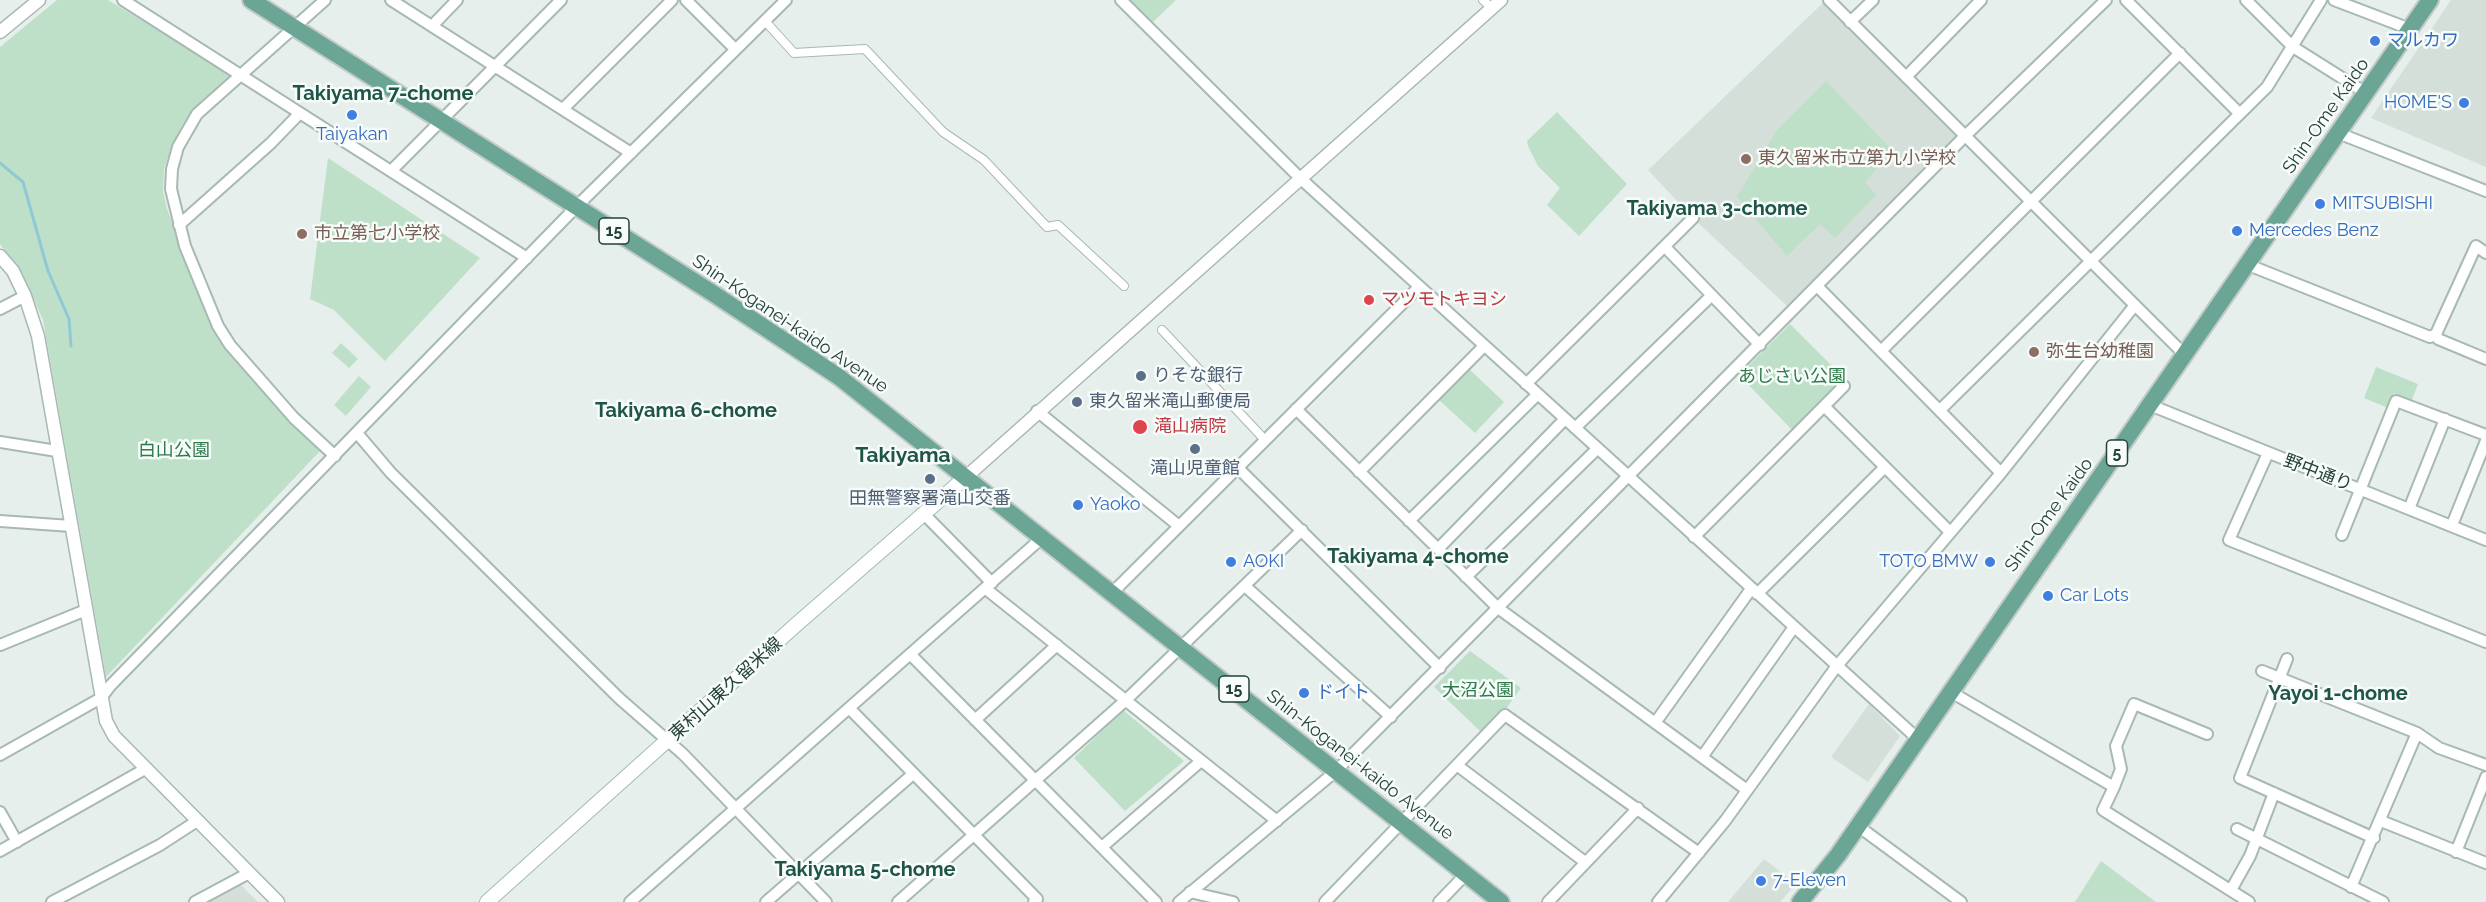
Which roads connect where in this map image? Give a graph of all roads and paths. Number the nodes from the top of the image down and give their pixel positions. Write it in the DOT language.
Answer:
graph roads {
  1 [pos="123,0"];
  2 [pos="251,0"];
  3 [pos="325,0"];
  4 [pos="392,0"];
  5 [pos="457,0"];
  6 [pos="561,0"];
  7 [pos="672,0"];
  8 [pos="686,0"];
  9 [pos="786,0"];
  10 [pos="1121,0"];
  11 [pos="1829,0"];
  12 [pos="1873,0"];
  13 [pos="1981,0"];
  14 [pos="2106,0"];
  15 [pos="2126,0"];
  16 [pos="2246,0"];
  17 [pos="2321,0"];
  18 [pos="2334,0"];
  19 [pos="2430,0"];
  20 [pos="30,3"];
  21 [pos="1492,3"];
  22 [pos="765,21"];
  23 [pos="1850,22"];
  24 [pos="432,26"];
  25 [pos="294,27"];
  26 [pos="2410,29"];
  27 [pos="0,32"];
  28 [pos="2293,47"];
  29 [pos="735,49"];
  30 [pos="2180,53"];
  31 [pos="494,66"];
  32 [pos="242,75"];
  33 [pos="1906,77"];
  34 [pos="2366,93"];
  35 [pos="563,110"];
  36 [pos="300,113"];
  37 [pos="2239,113"];
  38 [pos="440,119"];
  39 [pos="2338,133"];
  40 [pos="1965,136"];
  41 [pos="631,153"];
  42 [pos="391,171"];
  43 [pos="1300,178"];
  44 [pos="2486,191"];
  45 [pos="2031,201"];
  46 [pos="576,207"];
  47 [pos="1693,218"];
  48 [pos="179,225"];
  49 [pos="1666,248"];
  50 [pos="2486,253"];
  51 [pos="0,256"];
  52 [pos="527,258"];
  53 [pos="2090,261"];
  54 [pos="2246,264"];
  55 [pos="1124,286"];
  56 [pos="1419,287"];
  57 [pos="1818,287"];
  58 [pos="26,296"];
  59 [pos="1711,296"];
  60 [pos="2135,306"];
  61 [pos="0,309"];
  62 [pos="1162,330"];
  63 [pos="2436,334"];
  64 [pos="1760,345"];
  65 [pos="1484,346"];
  66 [pos="1882,350"];
  67 [pos="2185,355"];
  68 [pos="2486,359"];
  69 [pos="1526,384"];
  70 [pos="1844,386"];
  71 [pos="1537,395"];
  72 [pos="2150,405"];
  73 [pos="1824,406"];
  74 [pos="1296,410"];
  75 [pos="1940,410"];
  76 [pos="1037,411"];
  77 [pos="1565,419"];
  78 [pos="2445,419"];
  79 [pos="1575,428"];
  80 [pos="357,433"];
  81 [pos="2486,435"];
  82 [pos="1265,440"];
  83 [pos="2486,441"];
  84 [pos="0,442"];
  85 [pos="1597,448"];
  86 [pos="57,451"];
  87 [pos="2268,453"];
  88 [pos="334,456"];
  89 [pos="1884,467"];
  90 [pos="1238,468"];
  91 [pos="1359,472"];
  92 [pos="2001,473"];
  93 [pos="966,477"];
  94 [pos="1629,477"];
  95 [pos="2361,489"];
  96 [pos="2409,509"];
  97 [pos="923,513"];
  98 [pos="0,521"];
  99 [pos="1409,521"];
  100 [pos="2452,525"];
  101 [pos="71,526"];
  102 [pos="1179,526"];
  103 [pos="1302,530"];
  104 [pos="1950,532"];
  105 [pos="2342,535"];
  106 [pos="1043,537"];
  107 [pos="1694,537"];
  108 [pos="2486,540"];
  109 [pos="1438,549"];
  110 [pos="1466,577"];
  111 [pos="989,586"];
  112 [pos="1246,587"];
  113 [pos="1754,592"];
  114 [pos="1112,593"];
  115 [pos="1498,608"];
  116 [pos="86,610"];
  117 [pos="1794,627"];
  118 [pos="2486,642"];
  119 [pos="0,645"];
  120 [pos="1057,645"];
  121 [pos="1182,648"];
  122 [pos="910,654"];
  123 [pos="2287,659"];
  124 [pos="1836,667"];
  125 [pos="1440,668"];
  126 [pos="2262,671"];
  127 [pos="2278,678"];
  128 [pos="1951,692"];
  129 [pos="101,698"];
  130 [pos="1126,700"];
  131 [pos="849,708"];
  132 [pos="1391,717"];
  133 [pos="975,720"];
  134 [pos="1655,723"];
  135 [pos="2417,734"];
  136 [pos="2207,735"];
  137 [pos="1918,739"];
  138 [pos="668,740"];
  139 [pos="0,755"];
  140 [pos="1702,757"];
  141 [pos="1201,760"];
  142 [pos="2486,765"];
  143 [pos="1458,766"];
  144 [pos="145,769"];
  145 [pos="1336,771"];
  146 [pos="913,774"];
  147 [pos="2486,777"];
  148 [pos="1036,780"];
  149 [pos="2114,787"];
  150 [pos="1747,790"];
  151 [pos="2274,793"];
  152 [pos="1638,808"];
  153 [pos="735,810"];
  154 [pos="0,812"];
  155 [pos="197,821"];
  156 [pos="1277,821"];
  157 [pos="2381,821"];
  158 [pos="1401,822"];
  159 [pos="1858,826"];
  160 [pos="2237,829"];
  161 [pos="974,835"];
  162 [pos="2256,838"];
  163 [pos="2373,838"];
  164 [pos="17,842"];
  165 [pos="1102,847"];
  166 [pos="0,851"];
  167 [pos="2456,852"];
  168 [pos="1699,853"];
  169 [pos="1585,862"];
  170 [pos="2486,863"];
  171 [pos="249,873"];
  172 [pos="798,873"];
  173 [pos="1466,874"];
  174 [pos="2351,887"];
  175 [pos="2231,890"];
  176 [pos="1190,892"];
  177 [pos="52,902"];
  178 [pos="195,902"];
  179 [pos="278,902"];
  180 [pos="487,902"];
  181 [pos="630,902"];
  182 [pos="766,902"];
  183 [pos="826,902"];
  184 [pos="898,902"];
  185 [pos="1034,902"];
  186 [pos="1156,902"];
  187 [pos="1179,902"];
  188 [pos="1233,902"];
  189 [pos="1325,902"];
  190 [pos="1439,902"];
  191 [pos="1501,902"];
  192 [pos="1548,902"];
  193 [pos="1658,902"];
  194 [pos="1800,902"];
  195 [pos="1960,902"];
  196 [pos="2249,902"];
  197 [pos="2383,902"];
  1 -- 32 [label="street"];
  2 -- 25 [label="main road, Shin-Koganei-kaido Avenue / 15"];
  3 -- 25 [label="street"];
  4 -- 24 [label="street"];
  5 -- 24 [label="street"];
  6 -- 31 [label="street"];
  7 -- 35 [label="street"];
  8 -- 29 [label="street"];
  9 -- 22 [label="street"];
  10 -- 43 [label="street"];
  11 -- 23 [label="street"];
  12 -- 23 [label="street"];
  13 -- 33 [label="street"];
  14 -- 40 [label="street"];
  15 -- 30 [label="street"];
  16 -- 28 [label="street"];
  17 -- 28 [label="street"];
  18 -- 26 [label="street"];
  19 -- 26 [label="main road, Shin-Ome Kaido / 5"];
  20 -- 27 [label="street"];
  21 -- 43 [label="street"];
  22 -- 29 [label="street"];
  22 -- 55 [label="street"];
  23 -- 33 [label="street"];
  24 -- 31 [label="street"];
  25 -- 32 [label="street"];
  25 -- 38 [label="main road, Shin-Koganei-kaido Avenue / 15"];
  26 -- 34 [label="main road, Shin-Ome Kaido / 5"];
  28 -- 34 [label="street"];
  28 -- 37 [label="street"];
  29 -- 41 [label="street"];
  30 -- 37 [label="street"];
  30 -- 45 [label="street"];
  31 -- 35 [label="street"];
  31 -- 38 [label="street"];
  32 -- 36 [label="street"];
  32 -- 48 [label="street"];
  33 -- 40 [label="street"];
  34 -- 39 [label="main road, Shin-Ome Kaido / 5"];
  35 -- 41 [label="street"];
  36 -- 42 [label="street"];
  36 -- 48 [label="street"];
  37 -- 53 [label="street"];
  38 -- 42 [label="street"];
  38 -- 46 [label="main road, Shin-Koganei-kaido Avenue / 15"];
  39 -- 44 [label="street"];
  39 -- 54 [label="main road, Shin-Ome Kaido / 5"];
  40 -- 45 [label="street"];
  40 -- 57 [label="street"];
  41 -- 46 [label="street"];
  42 -- 52 [label="street"];
  43 -- 56 [label="street"];
  43 -- 76 [label="street"];
  45 -- 53 [label="street"];
  45 -- 66 [label="street"];
  46 -- 52 [label="street"];
  46 -- 93 [label="main road, Shin-Koganei-kaido Avenue / 15"];
  47 -- 49 [label="street"];
  48 -- 88 [label="street"];
  49 -- 59 [label="street"];
  49 -- 69 [label="street"];
  50 -- 63 [label="street"];
  51 -- 58 [label="street"];
  52 -- 80 [label="street"];
  53 -- 60 [label="street"];
  53 -- 75 [label="street"];
  54 -- 63 [label="street"];
  54 -- 67 [label="main road, Shin-Ome Kaido / 5"];
  56 -- 65 [label="street"];
  56 -- 74 [label="street"];
  57 -- 64 [label="street"];
  57 -- 66 [label="street"];
  58 -- 61 [label="street"];
  58 -- 86 [label="street"];
  59 -- 64 [label="street"];
  59 -- 79 [label="street"];
  60 -- 67 [label="street"];
  60 -- 92 [label="street"];
  62 -- 82 [label="street"];
  63 -- 68 [label="street"];
  64 -- 94 [label="street"];
  65 -- 69 [label="street"];
  65 -- 91 [label="street"];
  66 -- 75 [label="street"];
  67 -- 72 [label="main road, Shin-Ome Kaido / 5"];
  69 -- 71 [label="street"];
  70 -- 73 [label="street"];
  71 -- 77 [label="street"];
  71 -- 99 [label="street"];
  72 -- 87 [label="street, 野中通り"];
  72 -- 128 [label="main road, Shin-Ome Kaido / 5"];
  73 -- 89 [label="street"];
  73 -- 107 [label="street"];
  74 -- 82 [label="street"];
  74 -- 91 [label="street"];
  75 -- 92 [label="street"];
  76 -- 93 [label="street"];
  76 -- 102 [label="street"];
  77 -- 79 [label="street"];
  77 -- 109 [label="street"];
  78 -- 81 [label="street"];
  78 -- 95 [label="street"];
  78 -- 96 [label="street"];
  79 -- 85 [label="street"];
  80 -- 88 [label="street"];
  80 -- 138 [label="street"];
  82 -- 90 [label="street"];
  83 -- 100 [label="street"];
  84 -- 86 [label="street"];
  85 -- 94 [label="street"];
  85 -- 110 [label="street"];
  86 -- 101 [label="street"];
  87 -- 95 [label="street, 野中通り"];
  87 -- 118 [label="street"];
  88 -- 129 [label="street"];
  89 -- 104 [label="street"];
  89 -- 113 [label="street"];
  90 -- 102 [label="street"];
  90 -- 103 [label="street"];
  91 -- 99 [label="street"];
  92 -- 104 [label="street"];
  93 -- 97 [label="main road, 東村山東久留米線"];
  93 -- 106 [label="main road, Shin-Koganei-kaido Avenue / 15"];
  94 -- 107 [label="street"];
  94 -- 115 [label="street"];
  95 -- 96 [label="street, 野中通り"];
  95 -- 105 [label="street"];
  96 -- 100 [label="street, 野中通り"];
  97 -- 111 [label="street"];
  97 -- 138 [label="main road, 東村山東久留米線"];
  98 -- 101 [label="street"];
  99 -- 109 [label="street"];
  100 -- 108 [label="street, 野中通り"];
  101 -- 116 [label="street"];
  102 -- 114 [label="street"];
  103 -- 112 [label="street"];
  103 -- 125 [label="street"];
  104 -- 124 [label="street"];
  106 -- 111 [label="street"];
  106 -- 114 [label="main road, Shin-Koganei-kaido Avenue / 15"];
  107 -- 113 [label="street"];
  109 -- 110 [label="street"];
  110 -- 115 [label="street"];
  111 -- 120 [label="street"];
  111 -- 122 [label="street"];
  112 -- 121 [label="street"];
  112 -- 132 [label="street"];
  113 -- 117 [label="street"];
  113 -- 134 [label="street"];
  114 -- 121 [label="main road, Shin-Koganei-kaido Avenue / 15"];
  115 -- 125 [label="street"];
  115 -- 134 [label="street"];
  116 -- 119 [label="street"];
  116 -- 129 [label="street"];
  117 -- 124 [label="street"];
  117 -- 140 [label="street"];
  120 -- 130 [label="street"];
  120 -- 133 [label="street"];
  121 -- 130 [label="street"];
  121 -- 145 [label="main road, Shin-Koganei-kaido Avenue / 15"];
  122 -- 131 [label="street"];
  122 -- 133 [label="street"];
  123 -- 127 [label="street"];
  124 -- 137 [label="street"];
  124 -- 150 [label="street"];
  125 -- 132 [label="street"];
  126 -- 127 [label="street"];
  127 -- 135 [label="street"];
  127 -- 151 [label="street"];
  128 -- 137 [label="main road, Shin-Ome Kaido / 5"];
  128 -- 149 [label="street"];
  129 -- 139 [label="street"];
  129 -- 144 [label="street"];
  130 -- 141 [label="street"];
  130 -- 148 [label="street"];
  131 -- 146 [label="street"];
  131 -- 153 [label="street"];
  132 -- 145 [label="street"];
  133 -- 148 [label="street"];
  134 -- 140 [label="street"];
  135 -- 142 [label="street"];
  135 -- 157 [label="street"];
  136 -- 149 [label="street"];
  137 -- 159 [label="main road, Shin-Ome Kaido / 5"];
  138 -- 153 [label="street"];
  138 -- 180 [label="main road, 東村山東久留米線"];
  140 -- 150 [label="street"];
  141 -- 156 [label="street"];
  141 -- 165 [label="street"];
  143 -- 152 [label="street"];
  143 -- 158 [label="street"];
  143 -- 169 [label="street"];
  144 -- 155 [label="street"];
  144 -- 164 [label="street"];
  145 -- 156 [label="street"];
  145 -- 158 [label="main road, Shin-Koganei-kaido Avenue / 15"];
  146 -- 161 [label="street"];
  146 -- 172 [label="street"];
  147 -- 167 [label="street"];
  148 -- 161 [label="street"];
  148 -- 165 [label="street"];
  149 -- 175 [label="street"];
  150 -- 168 [label="street"];
  151 -- 162 [label="street"];
  151 -- 163 [label="street"];
  152 -- 168 [label="street"];
  152 -- 169 [label="street"];
  153 -- 172 [label="street"];
  153 -- 181 [label="street"];
  154 -- 164 [label="street"];
  155 -- 171 [label="street"];
  155 -- 177 [label="street"];
  156 -- 176 [label="street"];
  157 -- 163 [label="street"];
  157 -- 167 [label="street"];
  158 -- 173 [label="main road, Shin-Koganei-kaido Avenue / 15"];
  158 -- 189 [label="street"];
  159 -- 194 [label="main road, Shin-Ome Kaido / 5"];
  159 -- 195 [label="street"];
  160 -- 162 [label="street"];
  161 -- 184 [label="street"];
  161 -- 185 [label="street"];
  162 -- 174 [label="street"];
  162 -- 175 [label="street"];
  163 -- 174 [label="street"];
  164 -- 166 [label="street"];
  165 -- 186 [label="street"];
  167 -- 170 [label="street"];
  168 -- 193 [label="street"];
  169 -- 192 [label="street"];
  171 -- 178 [label="street"];
  171 -- 179 [label="street"];
  172 -- 182 [label="street"];
  172 -- 183 [label="street"];
  173 -- 190 [label="street"];
  173 -- 191 [label="main road, Shin-Koganei-kaido Avenue / 15"];
  174 -- 197 [label="street"];
  175 -- 196 [label="street"];
  176 -- 187 [label="street"];
  176 -- 188 [label="street"];
}
